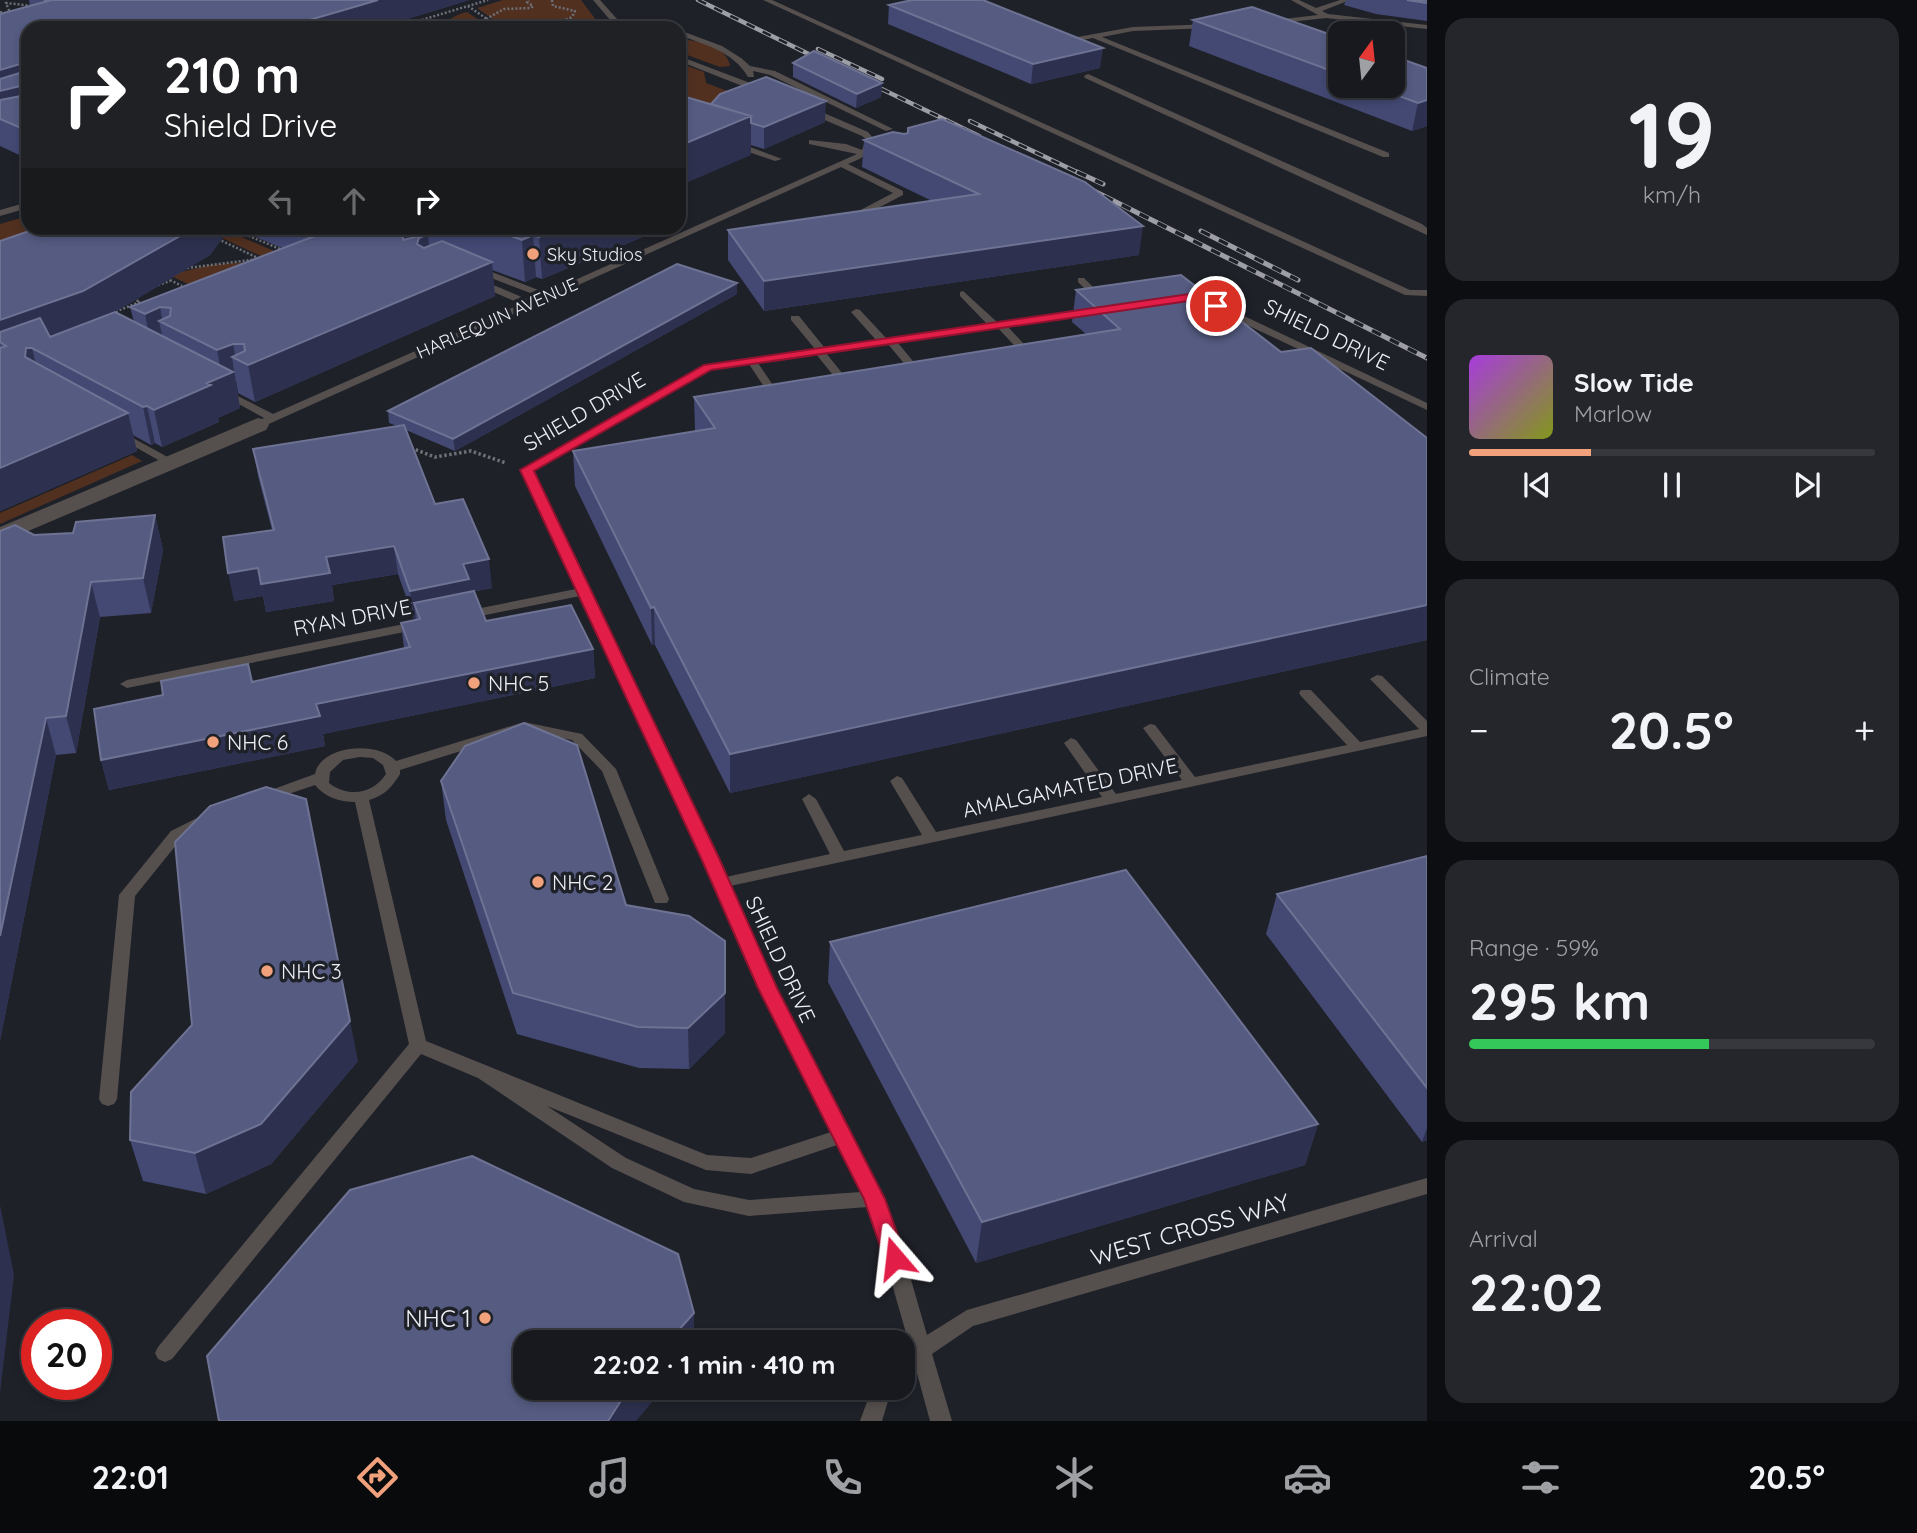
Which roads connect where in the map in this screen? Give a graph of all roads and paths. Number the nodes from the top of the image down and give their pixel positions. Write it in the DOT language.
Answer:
graph roads {
  1 [pos="488,0"];
  2 [pos="529,0"];
  3 [pos="552,0"];
  4 [pos="596,0"];
  5 [pos="766,0"];
  6 [pos="1294,0"];
  7 [pos="1347,0"];
  8 [pos="468,6"];
  9 [pos="44,8"];
  10 [pos="1316,11"];
  11 [pos="0,12"];
  12 [pos="13,16"];
  13 [pos="1326,16"];
  14 [pos="0,17"];
  15 [pos="486,19"];
  16 [pos="418,21"];
  17 [pos="489,21"];
  18 [pos="563,21"];
  19 [pos="615,21"];
  20 [pos="1260,23"];
  21 [pos="1222,25"];
  22 [pos="1427,27"];
  23 [pos="1060,35"];
  24 [pos="686,36"];
  25 [pos="1094,36"];
  26 [pos="686,61"];
  27 [pos="748,68"];
  28 [pos="1088,76"];
  29 [pos="755,88"];
  30 [pos="767,92"];
  31 [pos="779,97"];
  32 [pos="750,99"];
  33 [pos="801,106"];
  34 [pos="889,129"];
  35 [pos="812,142"];
  36 [pos="728,143"];
  37 [pos="869,150"];
  38 [pos="1386,155"];
  39 [pos="778,159"];
  40 [pos="841,164"];
  41 [pos="21,207"];
  42 [pos="0,213"];
  43 [pos="845,218"];
  44 [pos="1427,232"];
  45 [pos="686,233"];
  46 [pos="246,235"];
  47 [pos="682,235"];
  48 [pos="214,237"];
  49 [pos="291,254"];
  50 [pos="463,264"];
  51 [pos="183,269"];
  52 [pos="159,276"];
  53 [pos="470,279"];
  54 [pos="1081,280"];
  55 [pos="170,281"];
  56 [pos="182,286"];
  57 [pos="150,289"];
  58 [pos="140,292"];
  59 [pos="1427,293"];
  60 [pos="964,294"];
  61 [pos="546,296"];
  62 [pos="1208,303"];
  63 [pos="530,304"];
  64 [pos="856,312"];
  65 [pos="102,317"];
  66 [pos="795,318"];
  67 [pos="998,325"];
  68 [pos="887,341"];
  69 [pos="821,351"];
  70 [pos="752,361"];
  71 [pos="1036,362"];
  72 [pos="921,378"];
  73 [pos="241,386"];
  74 [pos="212,387"];
  75 [pos="850,390"];
  76 [pos="224,394"];
  77 [pos="780,403"];
  78 [pos="1427,407"];
  79 [pos="266,422"];
  80 [pos="111,429"];
  81 [pos="403,445"];
  82 [pos="171,463"];
  83 [pos="527,470"];
  84 [pos="0,536"];
  85 [pos="585,591"];
  86 [pos="1377,679"];
  87 [pos="127,684"];
  88 [pos="1306,693"];
  89 [pos="1150,728"];
  90 [pos="1427,730"];
  91 [pos="1071,743"];
  92 [pos="1357,747"];
  93 [pos="392,767"];
  94 [pos="320,778"];
  95 [pos="897,781"];
  96 [pos="1191,782"];
  97 [pos="361,797"];
  98 [pos="809,799"];
  99 [pos="1112,799"];
  100 [pos="254,801"];
  101 [pos="215,814"];
  102 [pos="932,838"];
  103 [pos="839,857"];
  104 [pos="721,883"];
  105 [pos="661,899"];
  106 [pos="418,1045"];
  107 [pos="484,1073"];
  108 [pos="108,1099"];
  109 [pos="841,1136"];
  110 [pos="1427,1186"];
  111 [pos="874,1199"];
  112 [pos="906,1330"];
  113 [pos="164,1353"];
  114 [pos="915,1354"];
  115 [pos="915,1366"];
  116 [pos="878,1400"];
  117 [pos="871,1421"];
  118 [pos="941,1421"];
  1 -- 8 [label="path"];
  2 -- 15 [label="path"];
  3 -- 18 [label="path"];
  4 -- 19 [label="lane"];
  5 -- 59 [label="lane"];
  6 -- 10 [label="lane"];
  7 -- 10 [label="lane"];
  8 -- 15 [label="path"];
  8 -- 16 [label="path"];
  9 -- 11 [label="path"];
  10 -- 13 [label="lane"];
  12 -- 14 [label="path"];
  13 -- 20 [label="lane"];
  13 -- 22 [label="lane"];
  15 -- 17 [label="path"];
  21 -- 25 [label="lane"];
  23 -- 25 [label="lane"];
  24 -- 27 [label="lane"];
  25 -- 38 [label="lane"];
  26 -- 29 [label="lane"];
  27 -- 29 [label="lane"];
  27 -- 34 [label="lane"];
  28 -- 44 [label="lane"];
  29 -- 30 [label="lane"];
  30 -- 31 [label="lane"];
  30 -- 32 [label="lane"];
  33 -- 37 [label="lane"];
  35 -- 37 [label="lane"];
  36 -- 39 [label="lane"];
  37 -- 40 [label="lane, HARLEQUIN AVENUE"];
  40 -- 43 [label="lane"];
  40 -- 45 [label="lane, HARLEQUIN AVENUE"];
  41 -- 42 [label="lane"];
  46 -- 49 [label="path"];
  47 -- 61 [label="lane, HARLEQUIN AVENUE"];
  48 -- 51 [label="path"];
  50 -- 61 [label="lane"];
  52 -- 55 [label="path"];
  53 -- 63 [label="lane"];
  54 -- 67 [label="lane, SHIELD DRIVE"];
  55 -- 56 [label="path"];
  55 -- 57 [label="path"];
  58 -- 65 [label="path"];
  60 -- 67 [label="lane"];
  61 -- 63 [label="lane, HARLEQUIN AVENUE"];
  62 -- 78 [label="lane, SHIELD DRIVE"];
  63 -- 79 [label="lane, HARLEQUIN AVENUE"];
  64 -- 68 [label="lane"];
  66 -- 69 [label="lane"];
  67 -- 68 [label="lane, SHIELD DRIVE"];
  67 -- 71 [label="lane"];
  68 -- 69 [label="lane, SHIELD DRIVE"];
  68 -- 72 [label="lane"];
  69 -- 70 [label="lane, SHIELD DRIVE"];
  69 -- 75 [label="lane"];
  70 -- 77 [label="lane"];
  70 -- 83 [label="lane, SHIELD DRIVE"];
  73 -- 76 [label="lane"];
  74 -- 76 [label="lane"];
  76 -- 79 [label="lane"];
  79 -- 82 [label="street, HARLEQUIN AVENUE"];
  80 -- 82 [label="lane"];
  81 -- 83 [label="path"];
  82 -- 84 [label="street, HARLEQUIN AVENUE"];
  83 -- 85 [label="lane, SHIELD DRIVE"];
  85 -- 87 [label="lane, RYAN DRIVE"];
  85 -- 104 [label="lane, SHIELD DRIVE"];
  86 -- 90 [label="lane"];
  88 -- 92 [label="lane"];
  89 -- 96 [label="lane"];
  90 -- 92 [label="lane, AMALGAMATED DRIVE"];
  91 -- 99 [label="lane"];
  92 -- 96 [label="lane, AMALGAMATED DRIVE"];
  93 -- 94 [label="lane"];
  93 -- 97 [label="lane"];
  93 -- 105 [label="lane"];
  94 -- 97 [label="lane"];
  94 -- 100 [label="lane"];
  95 -- 102 [label="lane"];
  96 -- 99 [label="lane, AMALGAMATED DRIVE"];
  97 -- 106 [label="lane"];
  98 -- 103 [label="lane"];
  99 -- 102 [label="lane, AMALGAMATED DRIVE"];
  101 -- 108 [label="lane"];
  102 -- 103 [label="lane, AMALGAMATED DRIVE"];
  103 -- 104 [label="lane, AMALGAMATED DRIVE"];
  104 -- 109 [label="lane, SHIELD DRIVE"];
  106 -- 107 [label="lane"];
  106 -- 113 [label="lane"];
  107 -- 109 [label="lane"];
  107 -- 111 [label="lane"];
  109 -- 111 [label="lane, SHIELD DRIVE"];
  110 -- 114 [label="lane, WEST CROSS WAY"];
  111 -- 112 [label="lane, SHIELD DRIVE"];
  115 -- 118 [label="lane, SHIELD DRIVE"];
  116 -- 117 [label="lane"];
}
